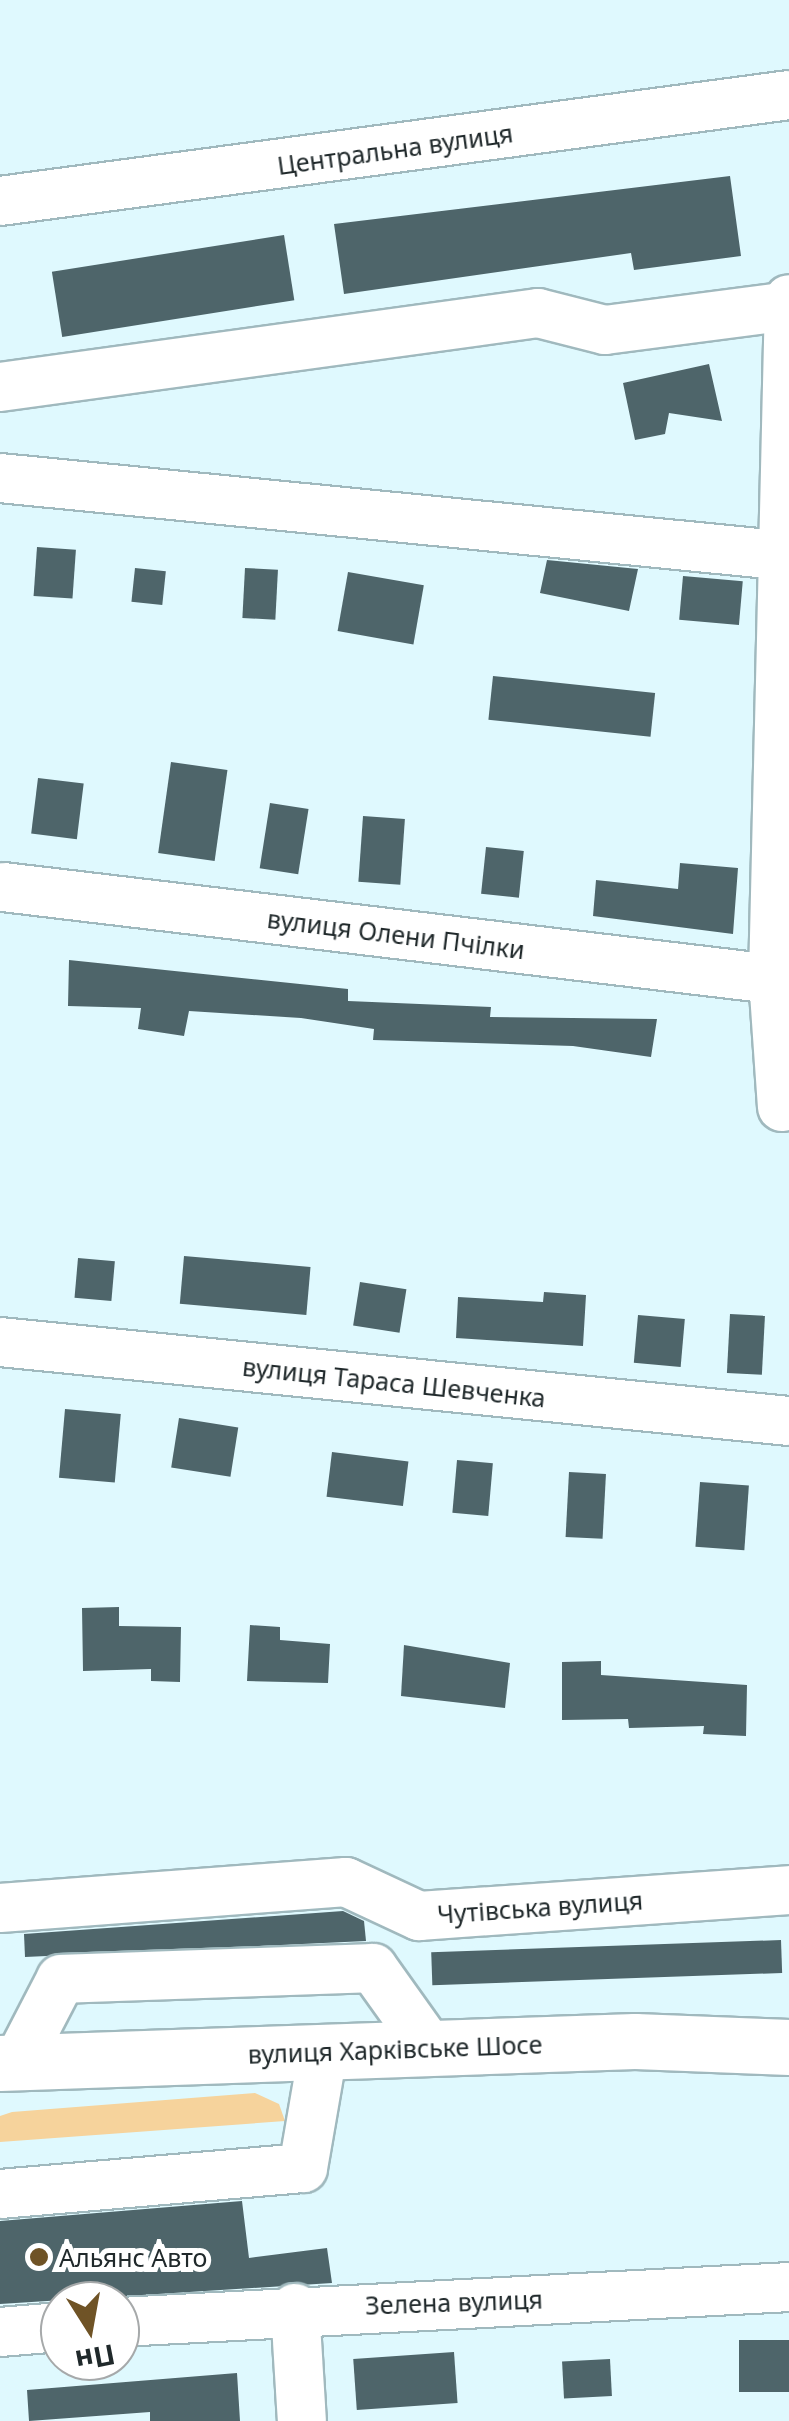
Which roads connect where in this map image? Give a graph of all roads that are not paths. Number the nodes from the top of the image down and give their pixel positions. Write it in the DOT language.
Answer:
graph roads {
  1 [pos="789,95"];
  2 [pos="0,201"];
  3 [pos="789,302"];
  4 [pos="0,386"];
  5 [pos="0,478"];
  6 [pos="786,556"];
  7 [pos="3,887"];
  8 [pos="781,980"];
  9 [pos="782,1107"];
  10 [pos="0,1342"];
  11 [pos="789,1421"];
  12 [pos="789,1890"];
  13 [pos="0,1908"];
  14 [pos="789,2046"];
  15 [pos="430,2048"];
  16 [pos="323,2052"];
  17 [pos="9,2062"];
  18 [pos="0,2194"];
  19 [pos="789,2287"];
  20 [pos="295,2308"];
  21 [pos="140,2320"];
  22 [pos="40,2329"];
  23 [pos="0,2332"];
  24 [pos="302,2421"];
  1 -- 2 [label="street, Центральна вулиця"];
  3 -- 4 [label="street"];
  3 -- 6 [label="street"];
  5 -- 6 [label="street"];
  6 -- 8 [label="street"];
  7 -- 8 [label="street, вулиця Олени Пчілки"];
  8 -- 9 [label="street"];
  10 -- 11 [label="street, вулиця Тараса Шевченка"];
  12 -- 13 [label="street, Чутівська вулиця"];
  14 -- 15 [label="highway, вулиця Харківське Шосе"];
  15 -- 16 [label="highway, вулиця Харківське Шосе"];
  15 -- 17 [label="street"];
  16 -- 17 [label="highway, вулиця Харківське Шосе"];
  16 -- 18 [label="street"];
  19 -- 20 [label="street, Зелена вулиця"];
  20 -- 21 [label="street, Зелена вулиця"];
  20 -- 24 [label="street"];
  22 -- 23 [label="street"];
}
